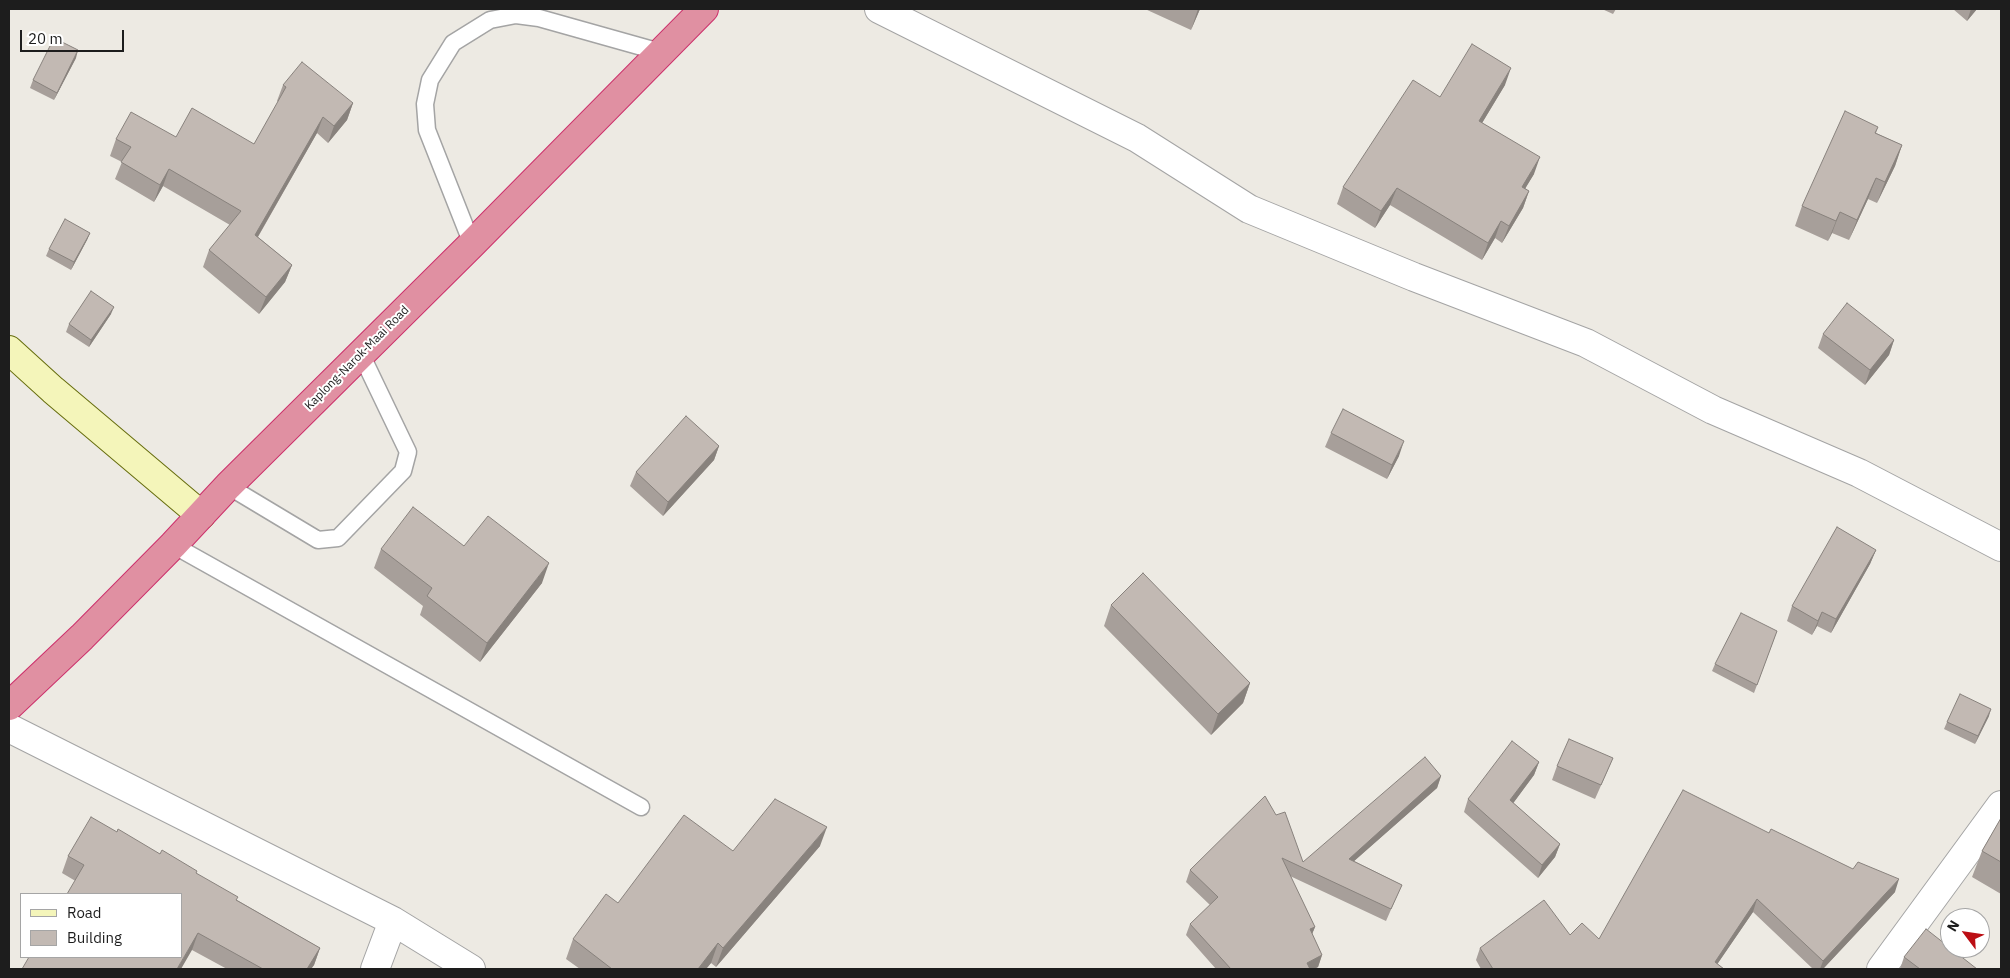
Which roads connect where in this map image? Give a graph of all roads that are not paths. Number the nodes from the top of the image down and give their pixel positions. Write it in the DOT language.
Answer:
graph roads {
  1 [pos="704,9"];
  2 [pos="879,9"];
  3 [pos="660,52"];
  4 [pos="472,244"];
  5 [pos="9,350"];
  6 [pos="361,354"];
  7 [pos="228,486"];
  8 [pos="201,515"];
  9 [pos="173,545"];
  10 [pos="2001,547"];
  11 [pos="9,706"];
  12 [pos="9,728"];
  13 [pos="2001,805"];
  14 [pos="641,807"];
  15 [pos="393,921"];
  16 [pos="375,969"];
  17 [pos="471,969"];
  18 [pos="1881,969"];
  1 -- 3 [label="highway, Kaplong-Narok-Maai Road"];
  2 -- 10 [label="street"];
  3 -- 4 [label="highway, Kaplong-Narok-Maai Road"];
  3 -- 4 [label="lane"];
  4 -- 6 [label="highway, Kaplong-Narok-Maai Road"];
  5 -- 8 [label="street"];
  6 -- 7 [label="highway, Kaplong-Narok-Maai Road"];
  6 -- 7 [label="lane"];
  7 -- 8 [label="highway, Kaplong-Narok-Maai Road"];
  8 -- 9 [label="highway, Kaplong-Narok-Maai Road"];
  9 -- 11 [label="highway, Kaplong-Narok-Maai Road"];
  9 -- 14 [label="lane"];
  12 -- 15 [label="street"];
  13 -- 18 [label="street"];
  15 -- 16 [label="street"];
  15 -- 17 [label="street"];
}
